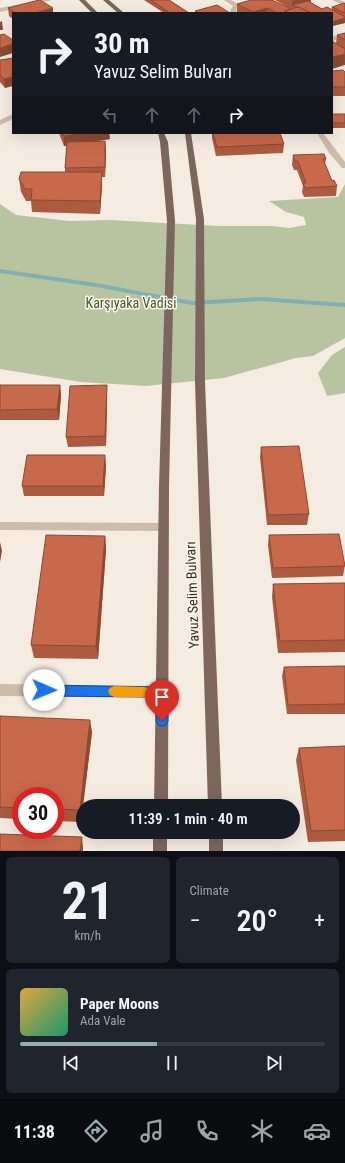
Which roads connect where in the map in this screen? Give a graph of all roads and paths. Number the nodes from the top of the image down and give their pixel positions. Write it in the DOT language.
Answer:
graph roads {
  1 [pos="49,0"];
  2 [pos="82,0"];
  3 [pos="106,0"];
  4 [pos="228,0"];
  5 [pos="335,0"];
  6 [pos="345,4"];
  7 [pos="0,10"];
  8 [pos="94,12"];
  9 [pos="120,12"];
  10 [pos="234,12"];
  11 [pos="12,117"];
  12 [pos="0,123"];
  13 [pos="161,134"];
  14 [pos="188,134"];
  15 [pos="321,134"];
  16 [pos="345,166"];
  17 [pos="0,526"];
  18 [pos="163,527"];
  19 [pos="0,690"];
  20 [pos="162,692"];
  21 [pos="161,799"];
  22 [pos="215,799"];
  23 [pos="160,839"];
  24 [pos="216,839"];
  25 [pos="160,851"];
  26 [pos="216,851"];
  1 -- 7 [label="street"];
  2 -- 8 [label="main road"];
  3 -- 9 [label="main road"];
  4 -- 10 [label="street"];
  5 -- 6 [label="street"];
  11 -- 12 [label="street"];
  13 -- 18 [label="main road, Yavuz Selim Bulvarı"];
  14 -- 22 [label="main road, Yavuz Selim Bulvarı"];
  15 -- 16 [label="street"];
  17 -- 18 [label="street"];
  18 -- 20 [label="main road, Yavuz Selim Bulvarı"];
  19 -- 20 [label="street"];
  20 -- 21 [label="main road, Yavuz Selim Bulvarı"];
  23 -- 25 [label="main road"];
  24 -- 26 [label="main road"];
}
